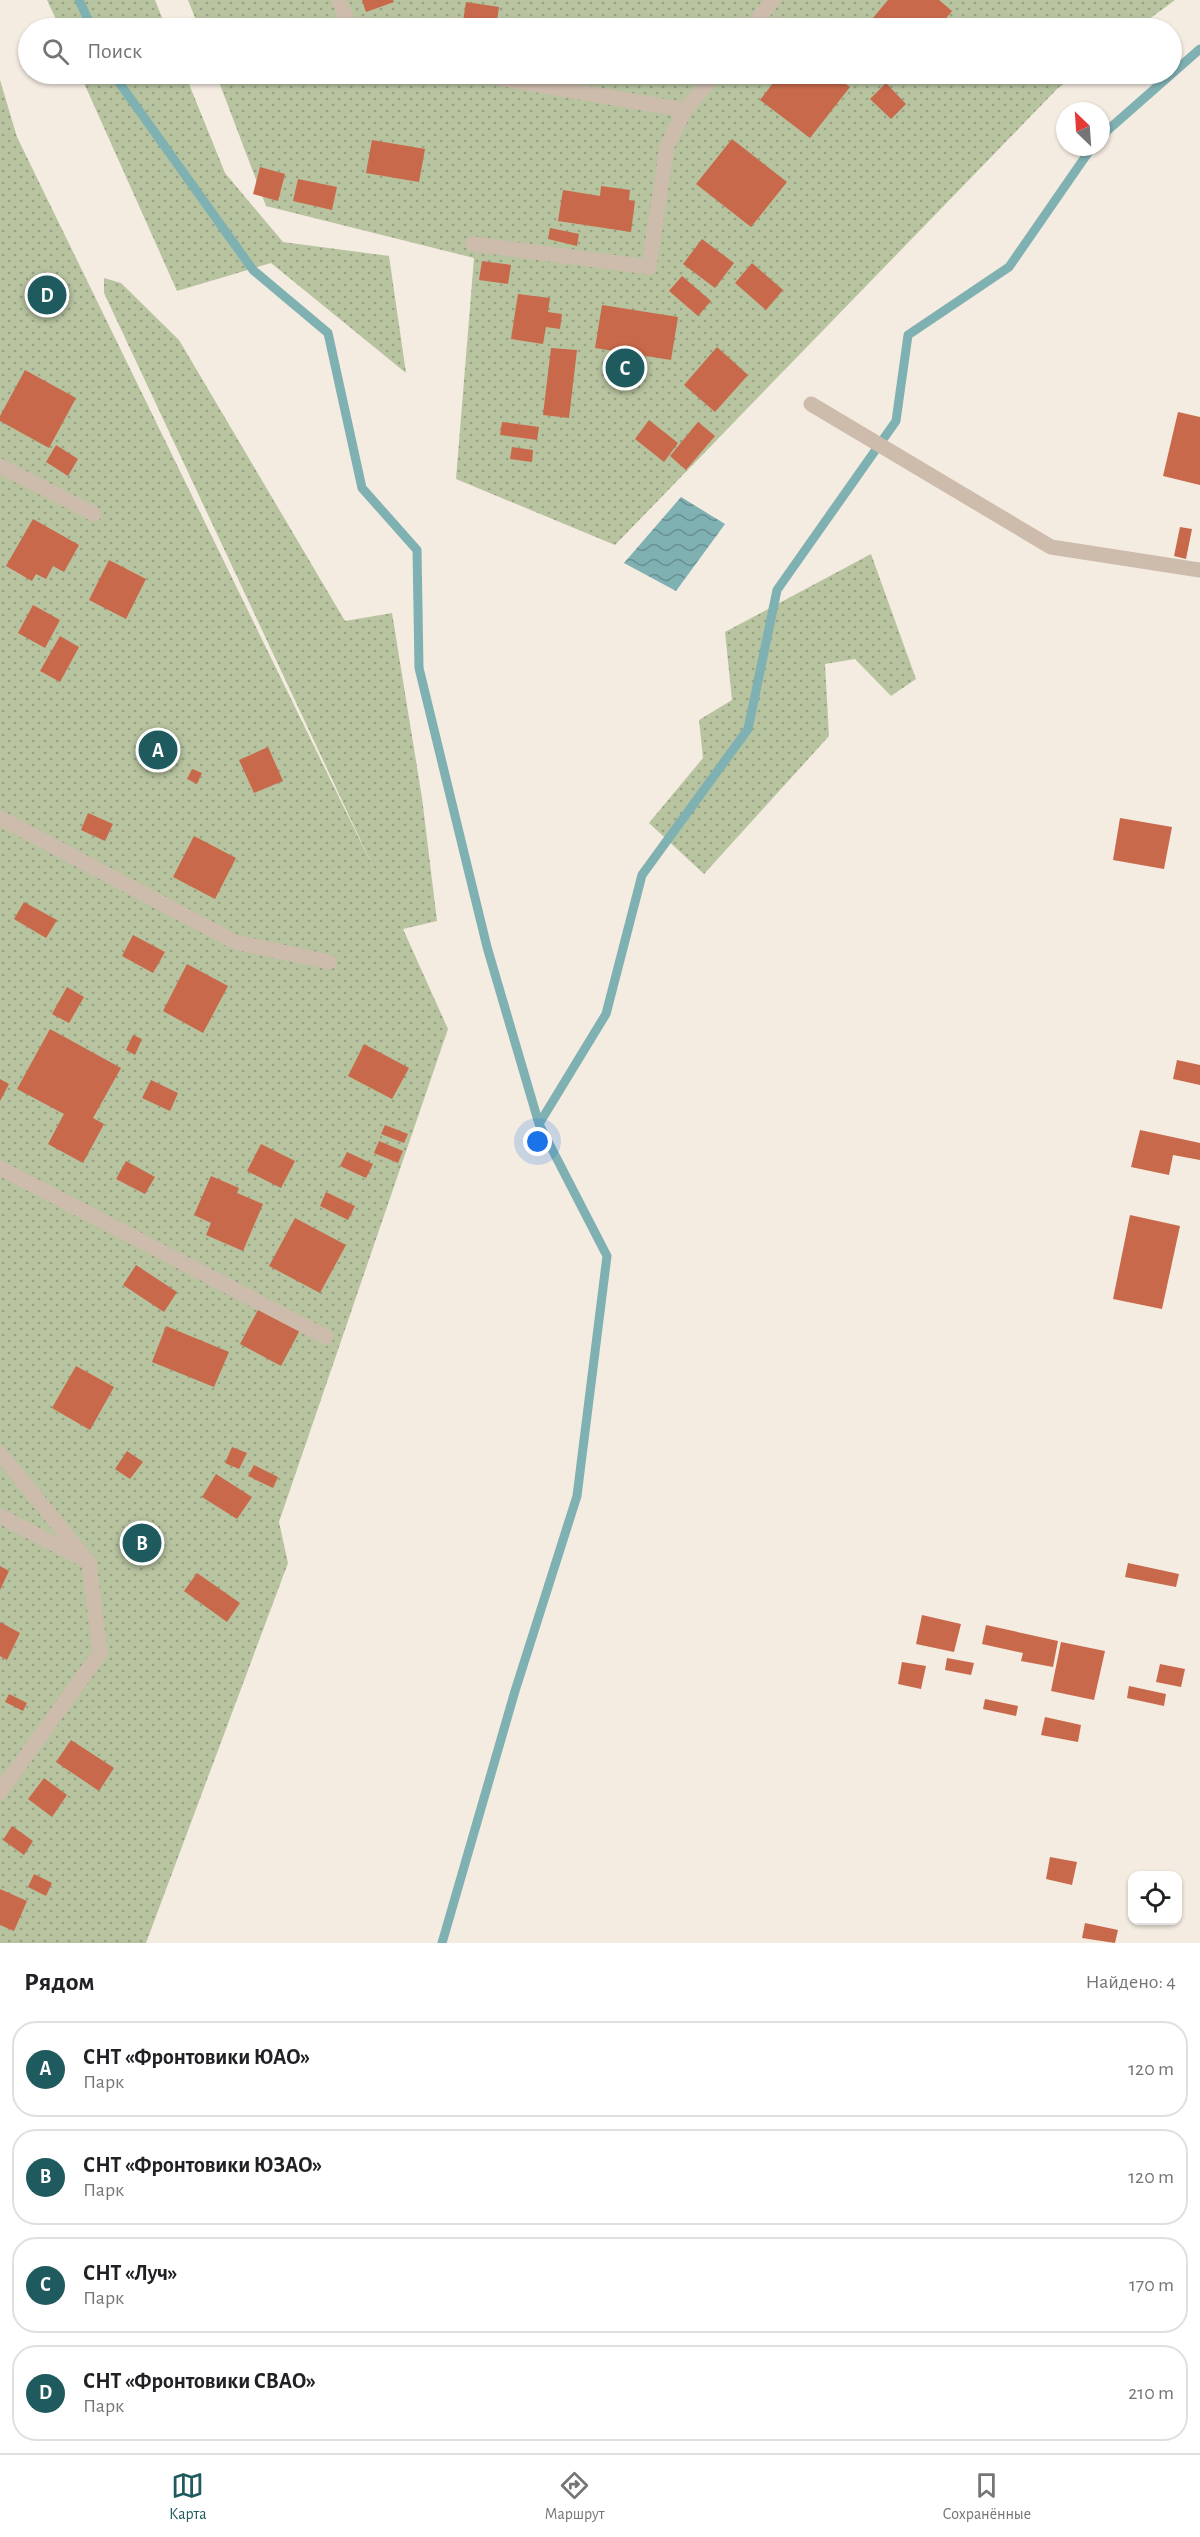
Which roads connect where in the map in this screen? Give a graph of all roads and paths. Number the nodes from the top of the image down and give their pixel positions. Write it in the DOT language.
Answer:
graph roads {
  1 [pos="339,0"];
  2 [pos="773,0"];
  3 [pos="346,18"];
  4 [pos="759,18"];
  5 [pos="533,84"];
  6 [pos="707,84"];
  7 [pos="685,110"];
  8 [pos="473,244"];
  9 [pos="811,404"];
  10 [pos="0,466"];
  11 [pos="94,514"];
  12 [pos="1200,570"];
  13 [pos="0,818"];
  14 [pos="329,962"];
  15 [pos="0,1168"];
  16 [pos="326,1336"];
  17 [pos="0,1453"];
  18 [pos="0,1516"];
  19 [pos="89,1562"];
  20 [pos="0,1792"];
  1 -- 3 [label="street"];
  2 -- 4 [label="street"];
  5 -- 7 [label="street"];
  6 -- 7 [label="street"];
  7 -- 8 [label="street"];
  9 -- 12 [label="street"];
  10 -- 11 [label="street"];
  13 -- 14 [label="street"];
  15 -- 16 [label="street"];
  17 -- 19 [label="street"];
  18 -- 19 [label="street"];
  19 -- 20 [label="street"];
}
